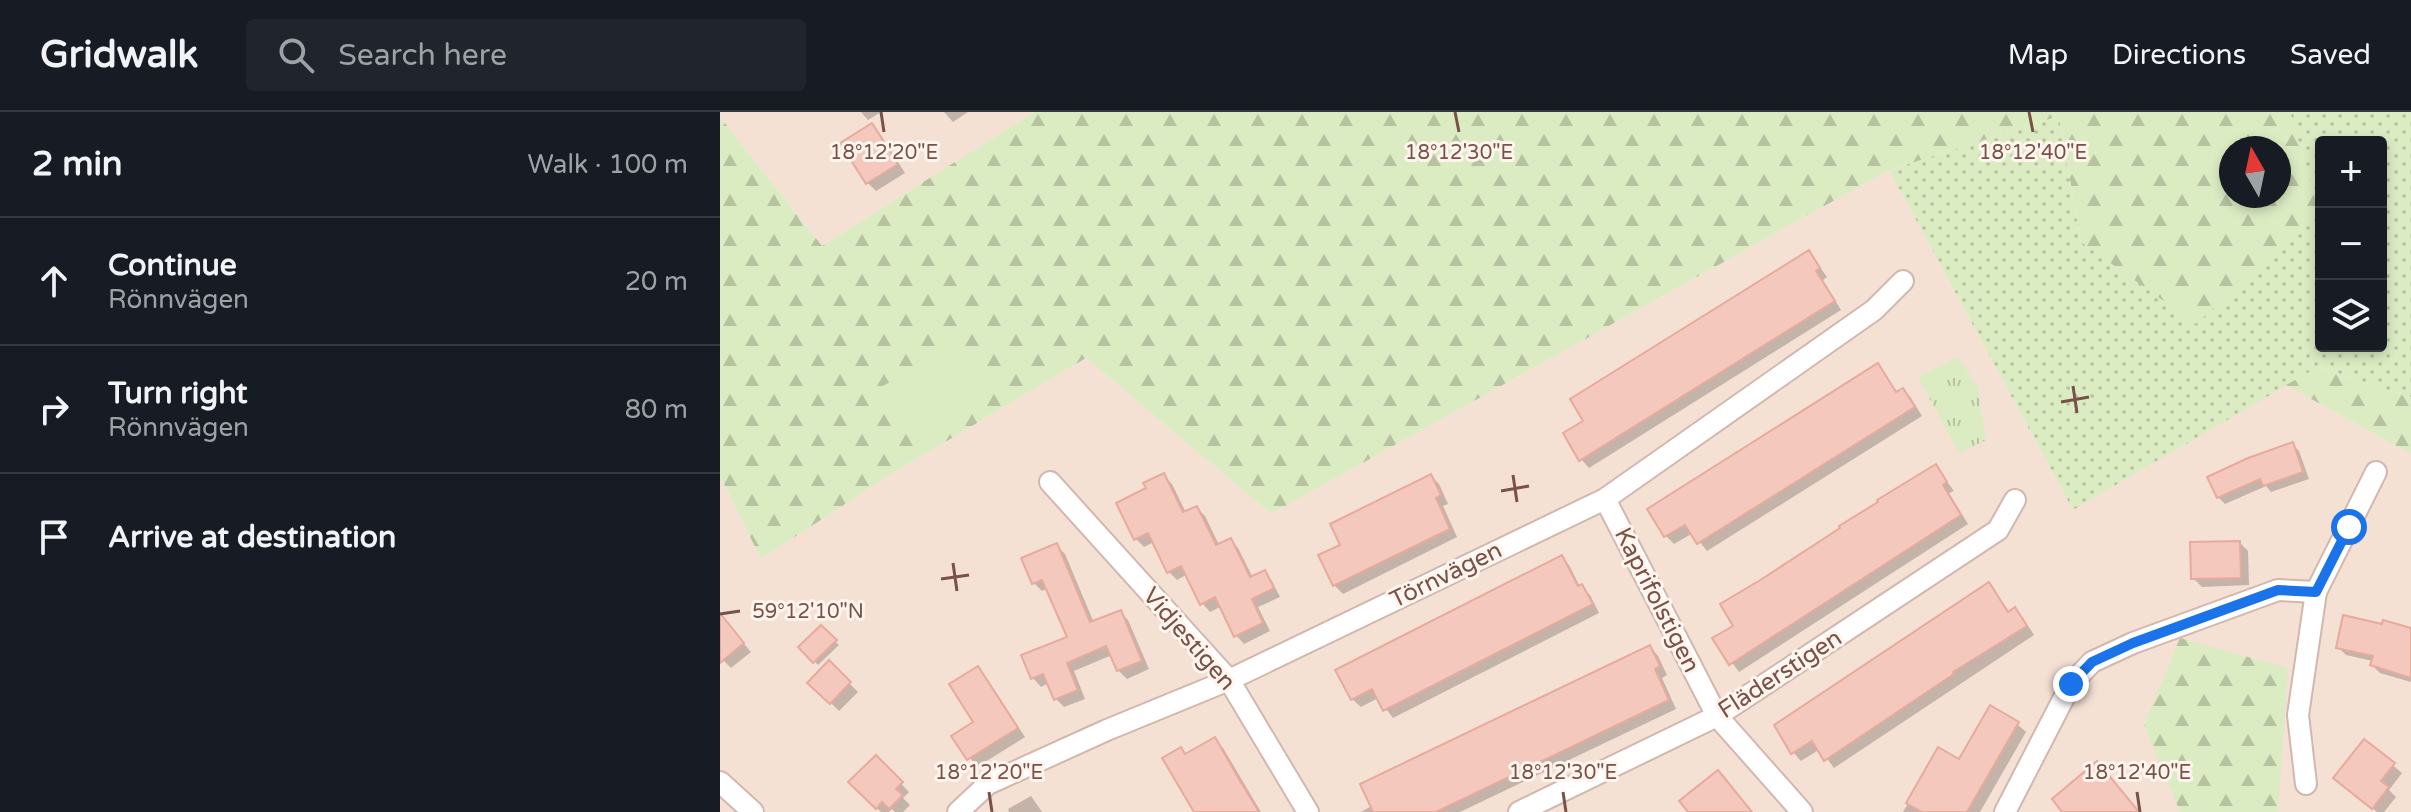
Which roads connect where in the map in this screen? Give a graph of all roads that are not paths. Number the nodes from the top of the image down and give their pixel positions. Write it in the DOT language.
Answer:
graph roads {
  1 [pos="1903,281"];
  2 [pos="2376,472"];
  3 [pos="1050,482"];
  4 [pos="1605,499"];
  5 [pos="2015,500"];
  6 [pos="2316,592"];
  7 [pos="1229,680"];
  8 [pos="1717,716"];
  9 [pos="720,782"];
  10 [pos="2306,784"];
  11 [pos="753,812"];
  12 [pos="958,812"];
  13 [pos="1308,812"];
  14 [pos="1519,812"];
  15 [pos="1802,812"];
  16 [pos="2005,812"];
  1 -- 4 [label="street, Törnvägen"];
  2 -- 6 [label="street"];
  3 -- 7 [label="street, Vidjestigen"];
  4 -- 7 [label="street, Törnvägen"];
  4 -- 8 [label="street, Kaprifolstigen"];
  5 -- 8 [label="street, Fläderstigen"];
  6 -- 10 [label="street"];
  6 -- 16 [label="street"];
  7 -- 12 [label="street, Törnvägen"];
  7 -- 13 [label="street, Vidjestigen"];
  8 -- 14 [label="street, Fläderstigen"];
  8 -- 15 [label="street, Kaprifolstigen"];
  9 -- 11 [label="street"];
}
